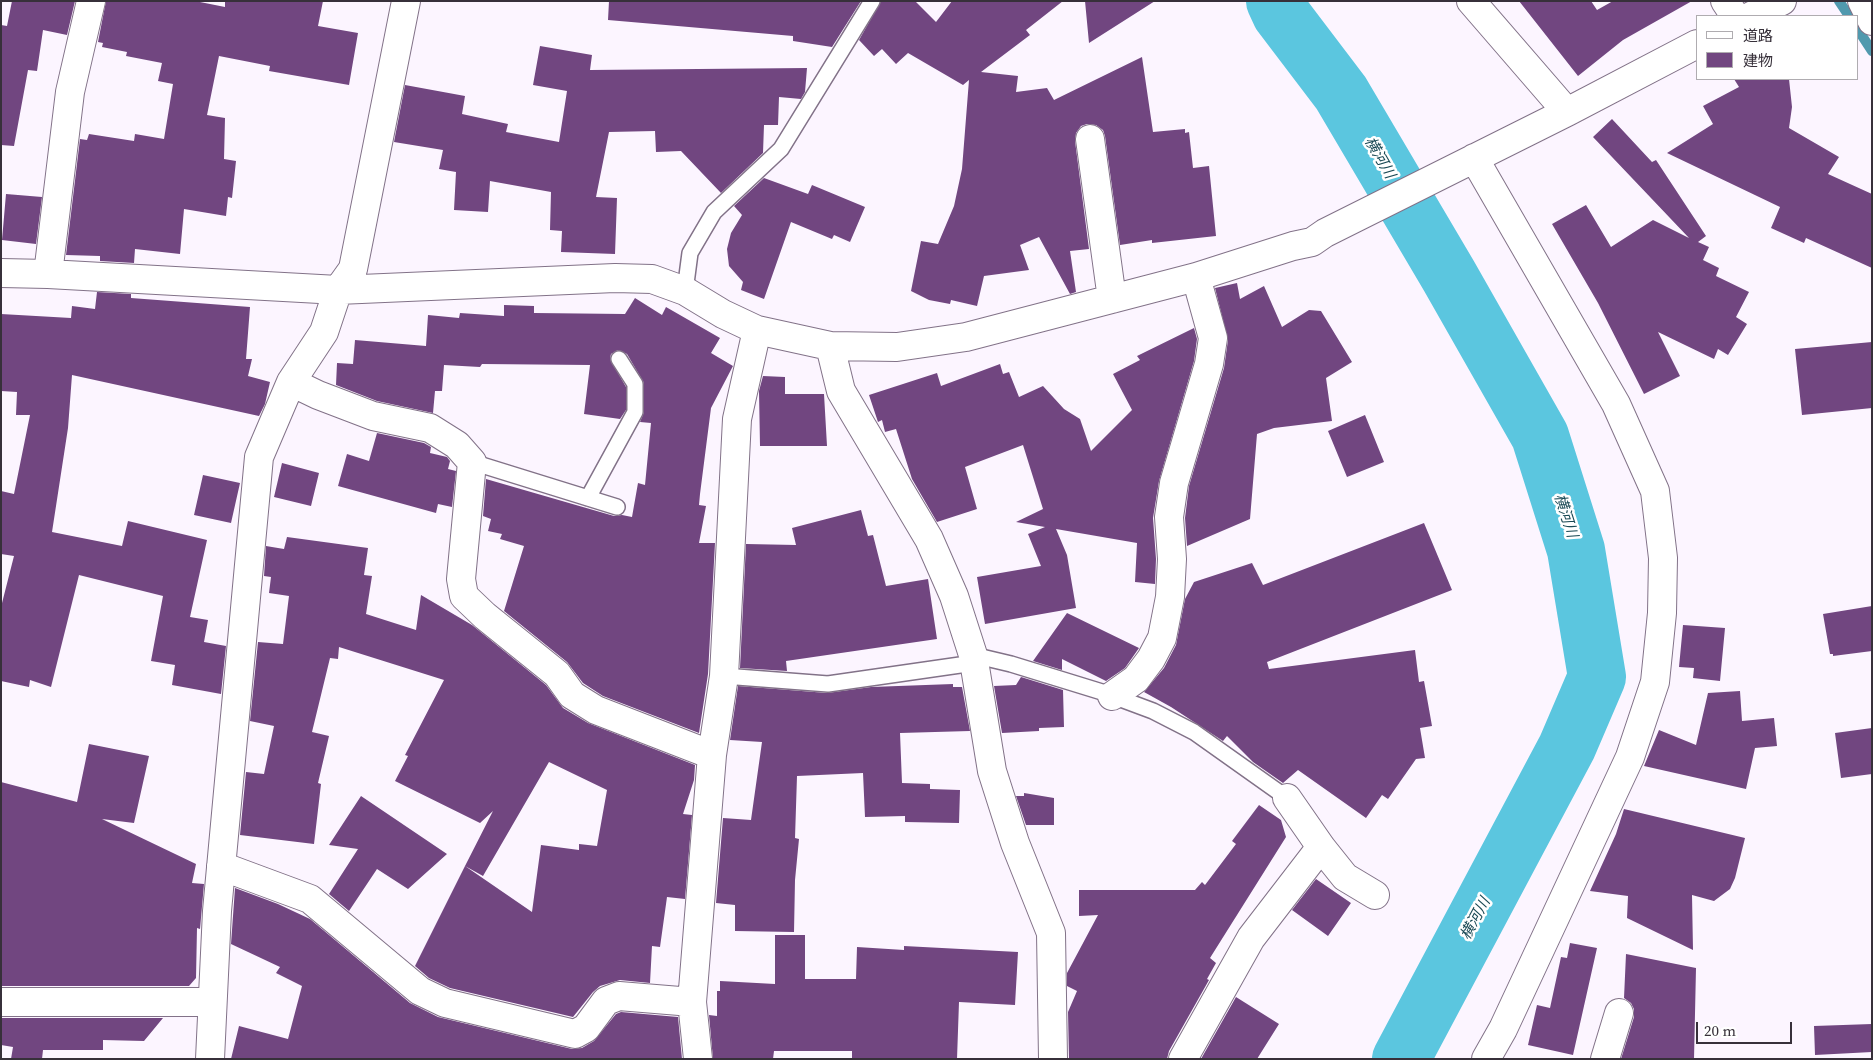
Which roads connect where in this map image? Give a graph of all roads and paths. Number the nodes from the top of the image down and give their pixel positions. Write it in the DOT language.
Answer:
graph roads {
  1 [pos="91,1"];
  2 [pos="406,1"];
  3 [pos="872,1"];
  4 [pos="1471,1"];
  5 [pos="1725,1"];
  6 [pos="1782,1"];
  7 [pos="1862,1"];
  8 [pos="1734,15"];
  9 [pos="1753,15"];
  10 [pos="1872,21"];
  11 [pos="1696,45"];
  12 [pos="1567,112"];
  13 [pos="1090,138"];
  14 [pos="1474,158"];
  15 [pos="1,273"];
  16 [pos="48,274"];
  17 [pos="1196,278"];
  18 [pos="338,290"];
  19 [pos="685,291"];
  20 [pos="1112,299"];
  21 [pos="758,330"];
  22 [pos="830,346"];
  23 [pos="619,359"];
  24 [pos="291,382"];
  25 [pos="472,462"];
  26 [pos="588,498"];
  27 [pos="617,507"];
  28 [pos="974,659"];
  29 [pos="724,676"];
  30 [pos="1112,696"];
  31 [pos="712,755"];
  32 [pos="1286,798"];
  33 [pos="1321,847"];
  34 [pos="221,866"];
  35 [pos="1375,895"];
  36 [pos="1,1002"];
  37 [pos="212,1002"];
  38 [pos="692,1002"];
  39 [pos="1620,1013"];
  40 [pos="1502,1029"];
  41 [pos="210,1059"];
  42 [pos="698,1059"];
  43 [pos="1053,1059"];
  44 [pos="1182,1059"];
  45 [pos="1486,1059"];
  46 [pos="1501,1059"];
  47 [pos="1605,1059"];
  1 -- 16 [label="street"];
  2 -- 18 [label="street"];
  3 -- 19 [label="lane"];
  4 -- 12 [label="street"];
  5 -- 8 [label="street"];
  6 -- 9 [label="street"];
  7 -- 10 [label="street"];
  11 -- 12 [label="street"];
  12 -- 14 [label="street"];
  13 -- 20 [label="street"];
  14 -- 17 [label="street"];
  14 -- 40 [label="street"];
  15 -- 16 [label="street"];
  16 -- 18 [label="street"];
  17 -- 20 [label="street"];
  17 -- 30 [label="street"];
  18 -- 19 [label="street"];
  18 -- 24 [label="street"];
  19 -- 21 [label="street"];
  20 -- 22 [label="street"];
  21 -- 22 [label="street"];
  21 -- 29 [label="street"];
  22 -- 28 [label="street"];
  23 -- 26 [label="lane"];
  24 -- 25 [label="street"];
  24 -- 34 [label="street"];
  25 -- 26 [label="lane"];
  25 -- 31 [label="street"];
  26 -- 27 [label="lane"];
  28 -- 29 [label="lane"];
  28 -- 30 [label="lane"];
  28 -- 43 [label="street"];
  29 -- 31 [label="street"];
  30 -- 32 [label="lane"];
  31 -- 38 [label="street"];
  32 -- 33 [label="street"];
  33 -- 35 [label="street"];
  33 -- 44 [label="street"];
  34 -- 37 [label="street"];
  34 -- 38 [label="street"];
  36 -- 37 [label="street"];
  37 -- 41 [label="street"];
  38 -- 42 [label="street"];
  39 -- 47 [label="street"];
  40 -- 45 [label="street"];
  40 -- 46 [label="street"];
}
